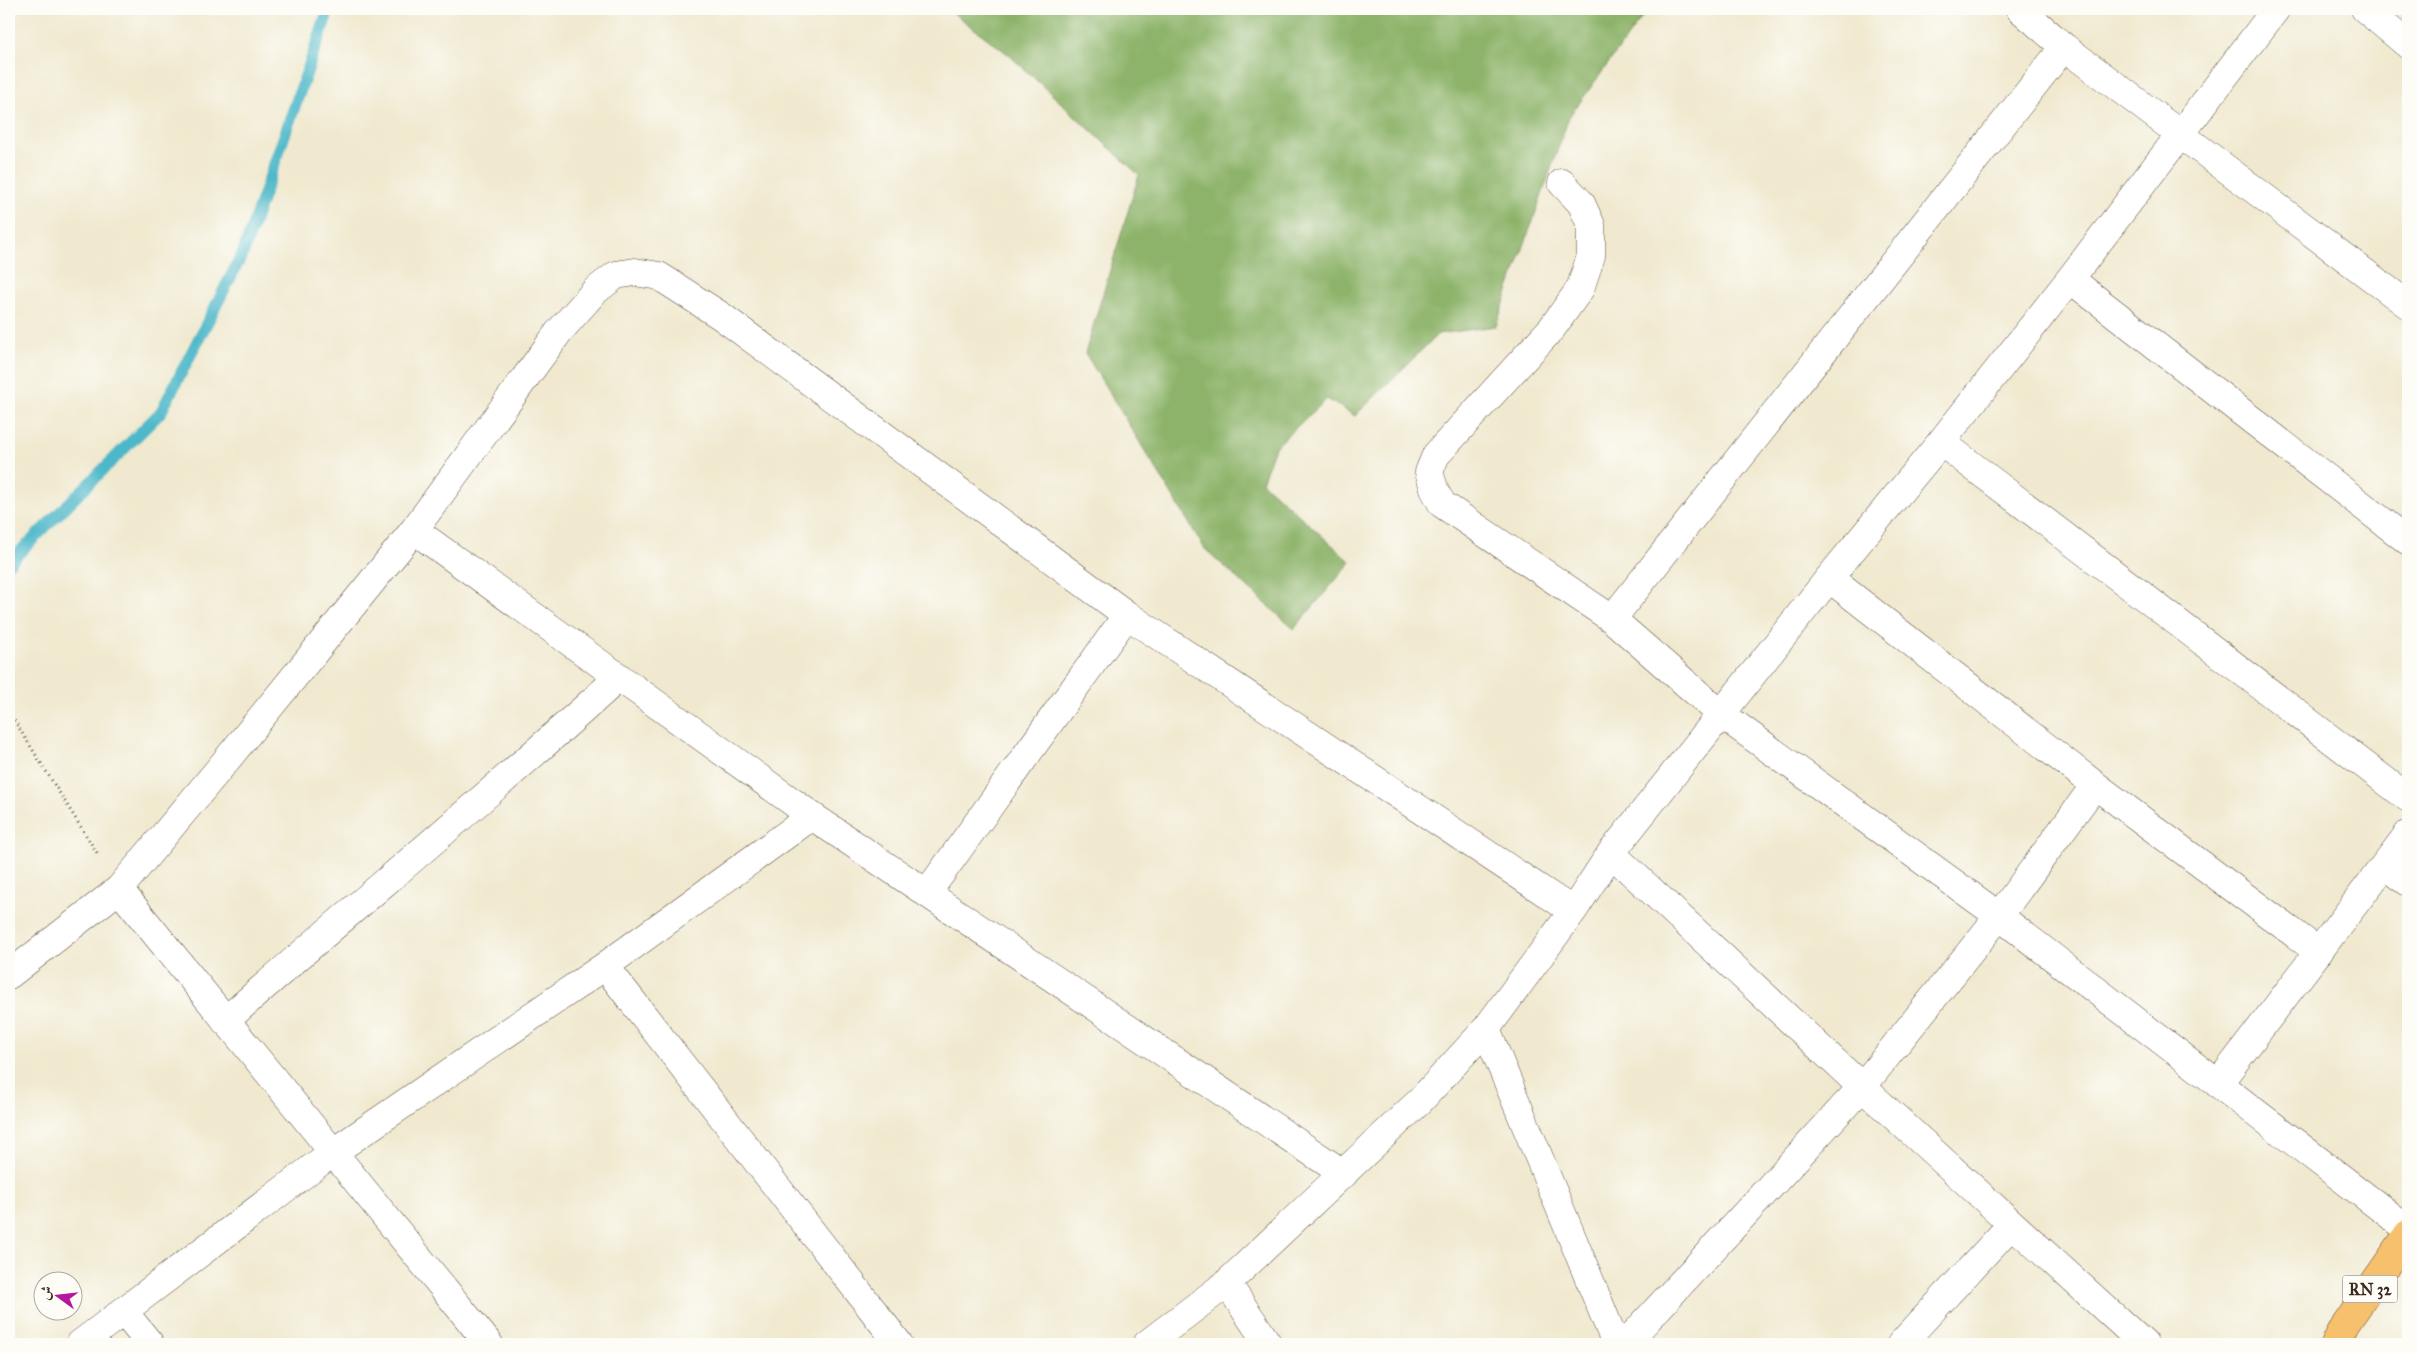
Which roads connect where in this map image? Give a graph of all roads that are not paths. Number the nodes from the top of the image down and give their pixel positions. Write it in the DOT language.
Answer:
graph roads {
  1 [pos="2020,9"];
  2 [pos="2276,9"];
  3 [pos="2365,9"];
  4 [pos="2408,45"];
  5 [pos="2064,47"];
  6 [pos="2181,132"];
  7 [pos="1562,183"];
  8 [pos="2070,279"];
  9 [pos="2408,305"];
  10 [pos="1941,442"];
  11 [pos="414,530"];
  12 [pos="2408,540"];
  13 [pos="1829,578"];
  14 [pos="1127,614"];
  15 [pos="1612,619"];
  16 [pos="619,677"];
  17 [pos="1721,714"];
  18 [pos="2095,786"];
  19 [pos="2408,798"];
  20 [pos="812,816"];
  21 [pos="2408,834"];
  22 [pos="1611,853"];
  23 [pos="2385,865"];
  24 [pos="2408,882"];
  25 [pos="119,889"];
  26 [pos="927,893"];
  27 [pos="1573,911"];
  28 [pos="1999,916"];
  29 [pos="2318,952"];
  30 [pos="605,966"];
  31 [pos="9,975"];
  32 [pos="226,1021"];
  33 [pos="1486,1029"];
  34 [pos="2218,1084"];
  35 [pos="1862,1087"];
  36 [pos="332,1153"];
  37 [pos="1344,1174"];
  38 [pos="2012,1224"];
  39 [pos="2408,1229"];
  40 [pos="2408,1234"];
  41 [pos="1227,1283"];
  42 [pos="124,1312"];
  43 [pos="80,1344"];
  44 [pos="150,1344"];
  45 [pos="489,1344"];
  46 [pos="899,1344"];
  47 [pos="1147,1344"];
  48 [pos="1268,1344"];
  49 [pos="1616,1344"];
  50 [pos="1625,1344"];
  51 [pos="1901,1344"];
  52 [pos="2144,1344"];
  53 [pos="2335,1344"];
  1 -- 5 [label="street"];
  2 -- 6 [label="street"];
  3 -- 4 [label="street"];
  5 -- 6 [label="street"];
  5 -- 15 [label="street"];
  6 -- 8 [label="street"];
  6 -- 9 [label="street"];
  7 -- 15 [label="street"];
  8 -- 10 [label="street"];
  8 -- 12 [label="street"];
  10 -- 13 [label="street"];
  10 -- 19 [label="street"];
  11 -- 14 [label="street"];
  11 -- 16 [label="street"];
  11 -- 25 [label="street"];
  13 -- 17 [label="street"];
  13 -- 18 [label="street"];
  14 -- 26 [label="street"];
  14 -- 27 [label="street"];
  15 -- 17 [label="street"];
  16 -- 20 [label="street"];
  16 -- 32 [label="street"];
  17 -- 22 [label="street"];
  17 -- 28 [label="street"];
  18 -- 28 [label="street"];
  18 -- 29 [label="street"];
  20 -- 26 [label="street"];
  20 -- 30 [label="street"];
  21 -- 23 [label="street"];
  22 -- 27 [label="street"];
  22 -- 35 [label="street"];
  23 -- 24 [label="street"];
  23 -- 29 [label="street"];
  25 -- 31 [label="street"];
  25 -- 32 [label="street"];
  26 -- 37 [label="street"];
  27 -- 33 [label="street"];
  28 -- 34 [label="street"];
  28 -- 35 [label="street"];
  29 -- 34 [label="street"];
  30 -- 36 [label="street"];
  30 -- 46 [label="street"];
  32 -- 36 [label="street"];
  33 -- 37 [label="street"];
  33 -- 49 [label="street"];
  34 -- 39 [label="street"];
  35 -- 38 [label="street"];
  35 -- 50 [label="street"];
  36 -- 42 [label="street"];
  36 -- 45 [label="street"];
  37 -- 41 [label="street"];
  38 -- 51 [label="street"];
  38 -- 52 [label="street"];
  40 -- 53 [label="main road, RN 32"];
  41 -- 47 [label="street"];
  41 -- 48 [label="street"];
  42 -- 43 [label="street"];
  42 -- 44 [label="street"];
}
